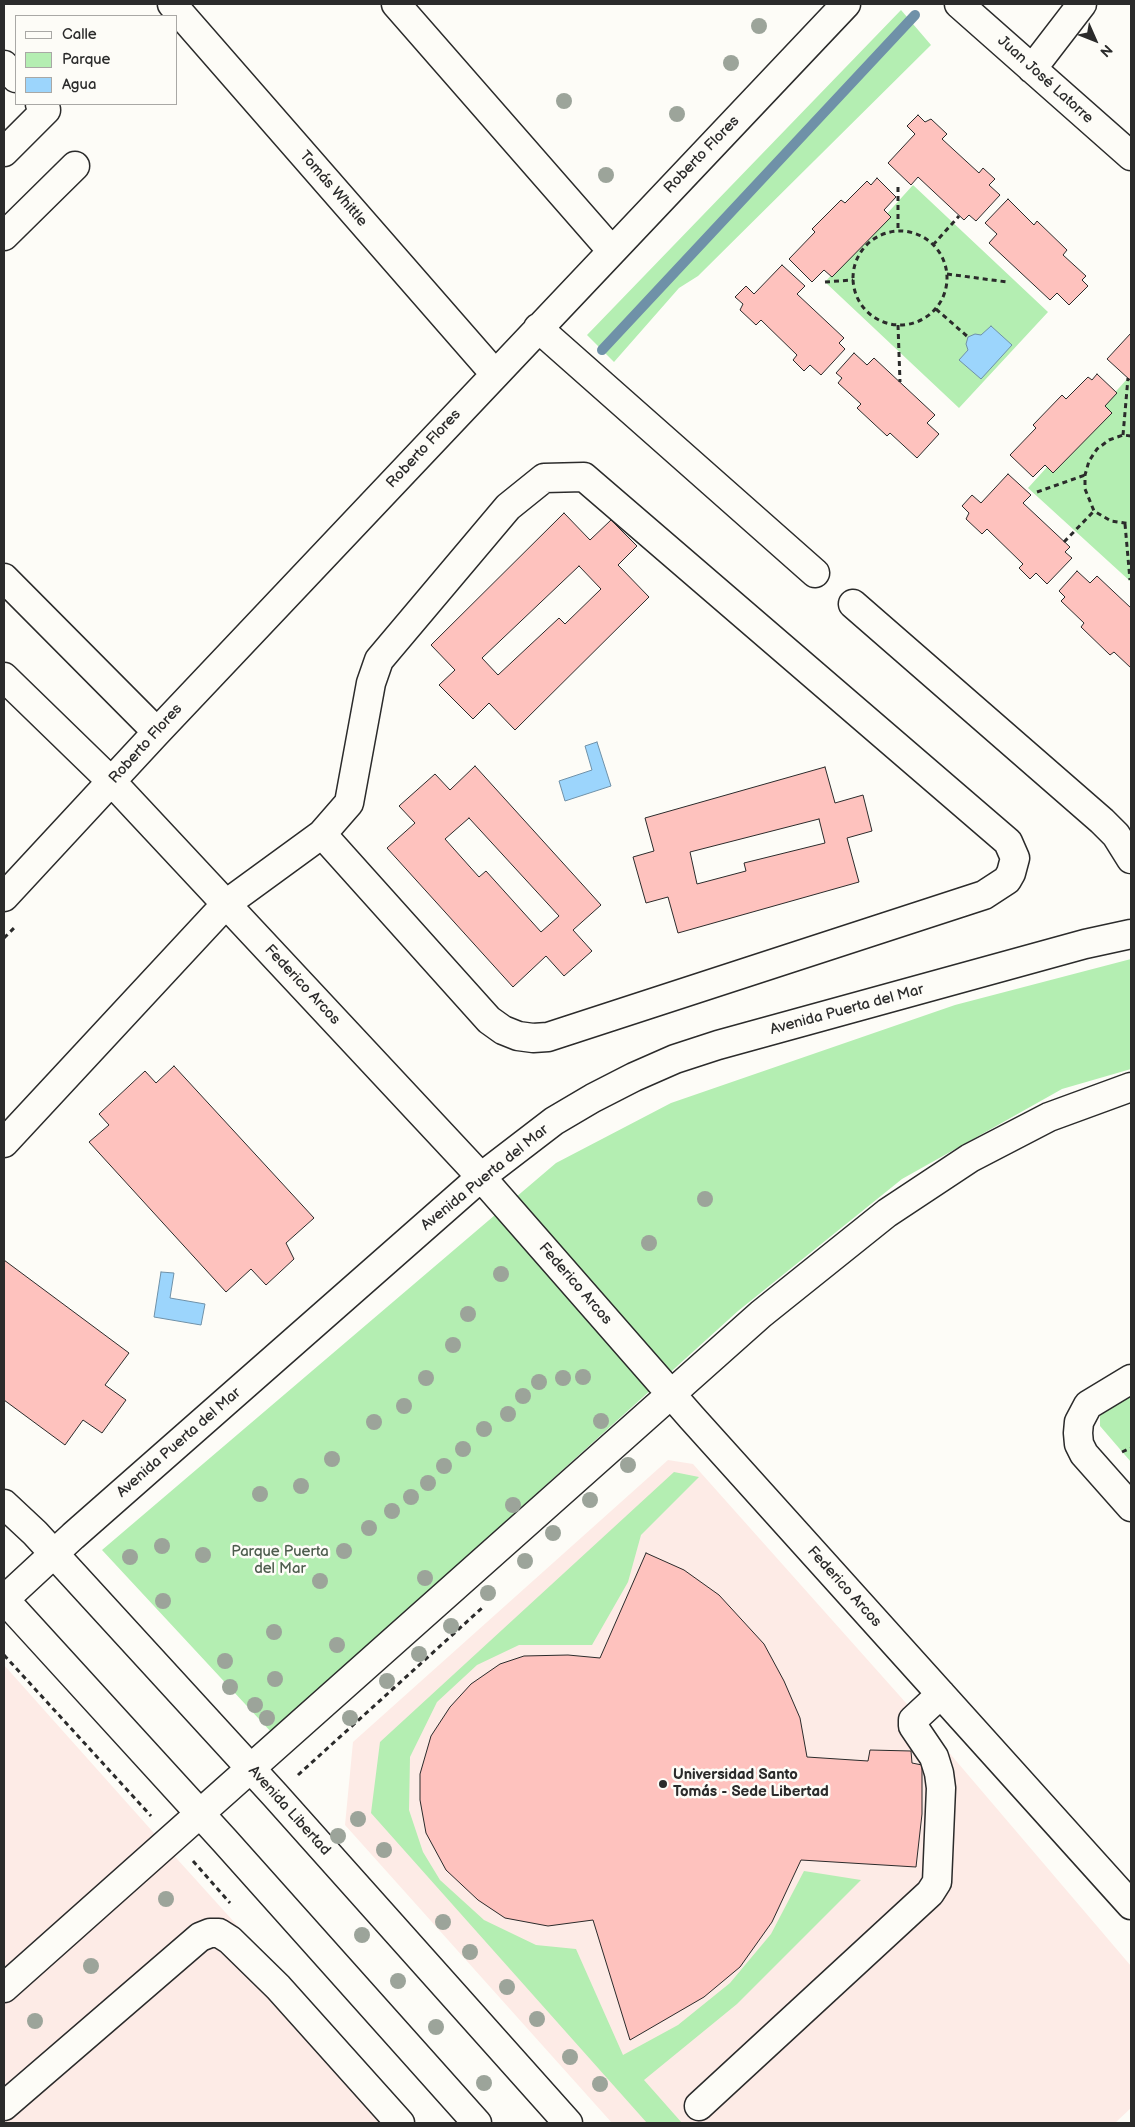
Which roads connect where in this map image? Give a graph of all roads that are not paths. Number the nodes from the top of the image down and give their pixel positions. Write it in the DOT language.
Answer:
graph roads {
  1 [pos="172,4"];
  2 [pos="396,4"];
  3 [pos="846,4"];
  4 [pos="959,4"];
  5 [pos="1082,4"];
  6 [pos="4,65"];
  7 [pos="1032,69"];
  8 [pos="15,77"];
  9 [pos="41,105"];
  10 [pos="4,152"];
  11 [pos="1131,156"];
  12 [pos="75,166"];
  13 [pos="4,236"];
  14 [pos="612,251"];
  15 [pos="538,328"];
  16 [pos="495,374"];
  17 [pos="814,573"];
  18 [pos="4,578"];
  19 [pos="853,604"];
  20 [pos="4,676"];
  21 [pos="157,732"];
  22 [pos="112,782"];
  23 [pos="322,834"];
  24 [pos="1131,860"];
  25 [pos="4,898"];
  26 [pos="226,904"];
  27 [pos="1131,934"];
  28 [pos="1131,1087"];
  29 [pos="4,1143"];
  30 [pos="481,1177"];
  31 [pos="1131,1379"];
  32 [pos="671,1393"];
  33 [pos="4,1504"];
  34 [pos="1131,1507"];
  35 [pos="53,1553"];
  36 [pos="4,1599"];
  37 [pos="941,1694"];
  38 [pos="250,1769"];
  39 [pos="200,1814"];
  40 [pos="1131,1906"];
  41 [pos="4,1988"];
  42 [pos="4,2106"];
  43 [pos="699,2106"];
  44 [pos="399,2123"];
  45 [pos="477,2123"];
  46 [pos="568,2123"];
  1 -- 16 [label="street, Tomás Whittle"];
  2 -- 14 [label="street"];
  3 -- 14 [label="street, Roberto Flores"];
  4 -- 7 [label="street, Juan José Latorre"];
  5 -- 7 [label="street"];
  6 -- 8 [label="street"];
  7 -- 11 [label="street, Juan José Latorre"];
  9 -- 10 [label="street"];
  12 -- 13 [label="street"];
  14 -- 15 [label="street, Roberto Flores"];
  15 -- 16 [label="street, Roberto Flores"];
  15 -- 17 [label="street"];
  16 -- 21 [label="street, Roberto Flores"];
  18 -- 21 [label="street"];
  19 -- 24 [label="street"];
  20 -- 22 [label="street, Federico Arcos"];
  21 -- 22 [label="street, Roberto Flores"];
  22 -- 25 [label="street, Roberto Flores"];
  22 -- 26 [label="street, Federico Arcos"];
  23 -- 23 [label="street"];
  23 -- 26 [label="street"];
  26 -- 29 [label="street"];
  26 -- 30 [label="street, Federico Arcos"];
  27 -- 30 [label="street, Avenida Puerta del Mar"];
  28 -- 32 [label="street"];
  30 -- 32 [label="street, Federico Arcos"];
  30 -- 35 [label="street, Avenida Puerta del Mar"];
  31 -- 34 [label="street"];
  32 -- 37 [label="street, Federico Arcos"];
  32 -- 38 [label="street"];
  33 -- 35 [label="street, Avenida Libertad"];
  35 -- 36 [label="street, Avenida Puerta del Mar"];
  35 -- 38 [label="street, Avenida Libertad"];
  36 -- 39 [label="street"];
  37 -- 40 [label="street, Federico Arcos"];
  37 -- 43 [label="street"];
  38 -- 39 [label="street"];
  38 -- 46 [label="street, Avenida Libertad"];
  39 -- 41 [label="street"];
  39 -- 45 [label="street"];
  42 -- 44 [label="street"];
}
